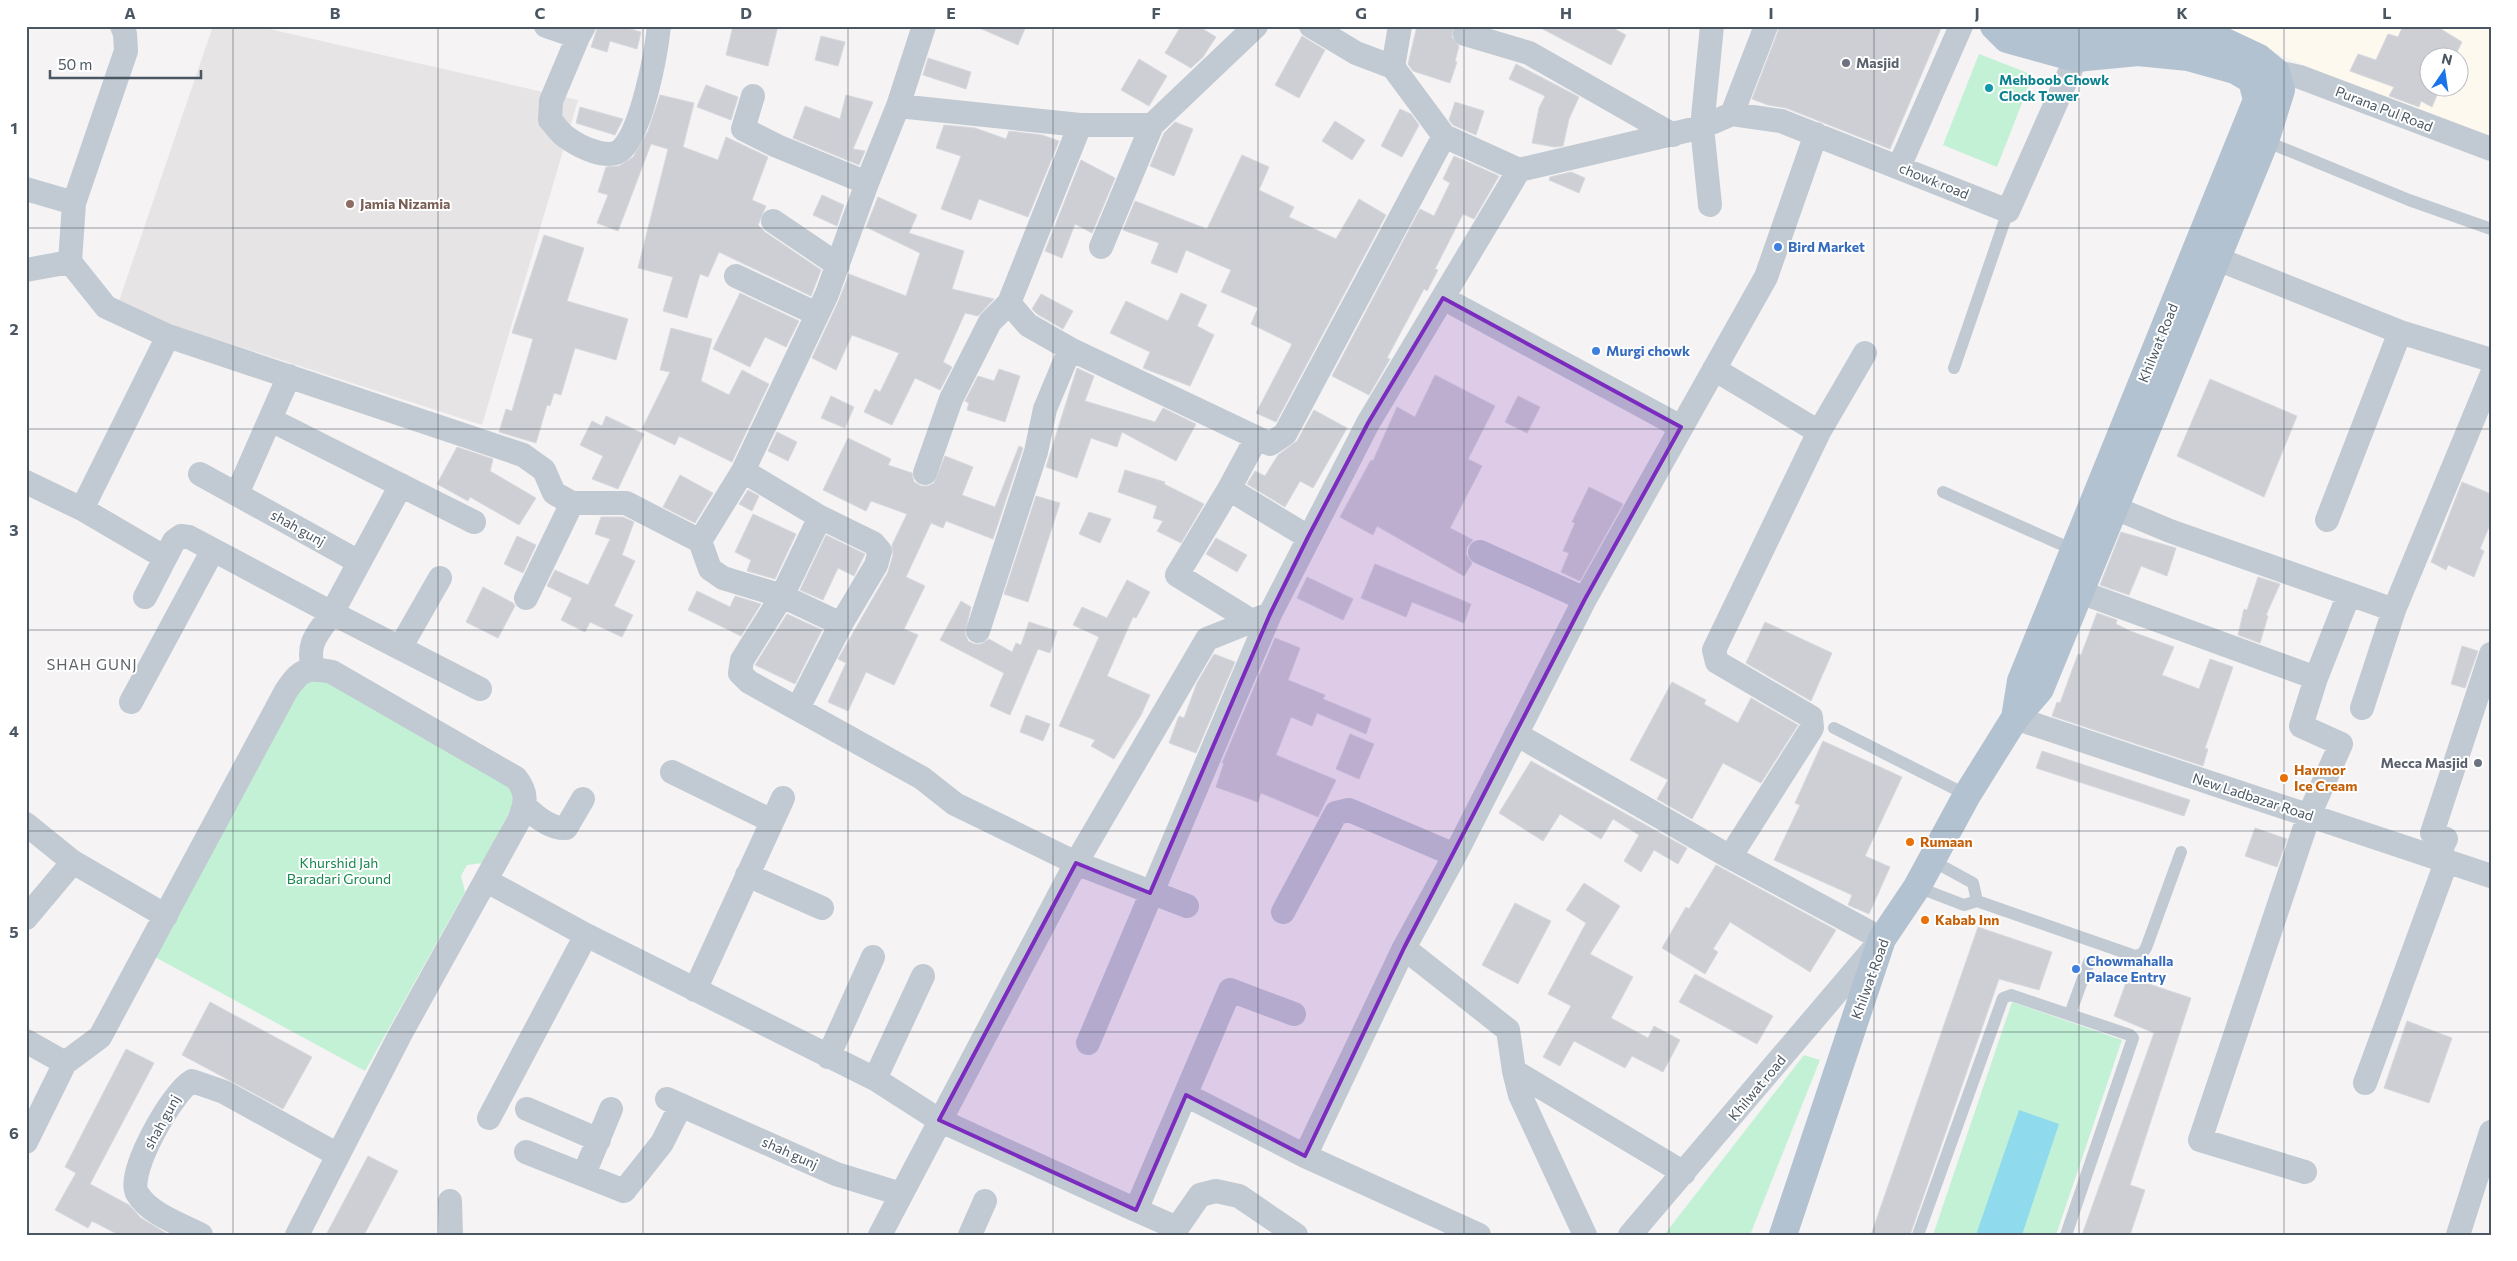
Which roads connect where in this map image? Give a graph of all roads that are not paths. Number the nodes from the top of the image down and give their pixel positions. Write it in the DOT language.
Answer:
graph roads {
  1 [pos="122,26"];
  2 [pos="546,26"];
  3 [pos="659,26"];
  4 [pos="924,26"];
  5 [pos="1256,26"];
  6 [pos="1311,26"];
  7 [pos="1400,26"];
  8 [pos="1712,26"];
  9 [pos="1766,26"];
  10 [pos="1961,26"];
  11 [pos="2010,29"];
  12 [pos="581,32"];
  13 [pos="1466,34"];
  14 [pos="2076,58"];
  15 [pos="1393,67"];
  16 [pos="2276,72"];
  17 [pos="753,96"];
  18 [pos="898,106"];
  19 [pos="1732,114"];
  20 [pos="1080,125"];
  21 [pos="1152,126"];
  22 [pos="1702,127"];
  23 [pos="1673,134"];
  24 [pos="1816,134"];
  25 [pos="1444,136"];
  26 [pos="2265,140"];
  27 [pos="2491,149"];
  28 [pos="1900,167"];
  29 [pos="1519,170"];
  30 [pos="867,183"];
  31 [pos="26,189"];
  32 [pos="74,203"];
  33 [pos="1710,205"];
  34 [pos="2008,211"];
  35 [pos="773,221"];
  36 [pos="2491,229"];
  37 [pos="1101,247"];
  38 [pos="2215,258"];
  39 [pos="70,262"];
  40 [pos="838,265"];
  41 [pos="26,270"];
  42 [pos="736,276"];
  43 [pos="1443,298"];
  44 [pos="1008,303"];
  45 [pos="817,314"];
  46 [pos="2400,332"];
  47 [pos="168,336"];
  48 [pos="1070,349"];
  49 [pos="1865,353"];
  50 [pos="2491,360"];
  51 [pos="1954,368"];
  52 [pos="1714,369"];
  53 [pos="288,376"];
  54 [pos="2491,376"];
  55 [pos="271,420"];
  56 [pos="1681,427"];
  57 [pos="1819,432"];
  58 [pos="1256,439"];
  59 [pos="743,471"];
  60 [pos="925,473"];
  61 [pos="200,474"];
  62 [pos="26,482"];
  63 [pos="401,485"];
  64 [pos="1229,489"];
  65 [pos="1944,492"];
  66 [pos="237,494"];
  67 [pos="572,503"];
  68 [pos="82,508"];
  69 [pos="2115,508"];
  70 [pos="820,517"];
  71 [pos="2327,520"];
  72 [pos="474,522"];
  73 [pos="1308,537"];
  74 [pos="700,541"];
  75 [pos="213,550"];
  76 [pos="1480,552"];
  77 [pos="2083,555"];
  78 [pos="164,557"];
  79 [pos="359,562"];
  80 [pos="440,578"];
  81 [pos="2080,592"];
  82 [pos="2348,594"];
  83 [pos="782,596"];
  84 [pos="145,597"];
  85 [pos="526,598"];
  86 [pos="1586,599"];
  87 [pos="2394,610"];
  88 [pos="332,613"];
  89 [pos="1260,617"];
  90 [pos="841,624"];
  91 [pos="978,631"];
  92 [pos="400,648"];
  93 [pos="2491,654"];
  94 [pos="314,668"];
  95 [pos="2316,678"];
  96 [pos="480,689"];
  97 [pos="131,702"];
  98 [pos="798,708"];
  99 [pos="2362,708"];
  100 [pos="2014,718"];
  101 [pos="1834,728"];
  102 [pos="1516,734"];
  103 [pos="672,772"];
  104 [pos="1967,795"];
  105 [pos="782,798"];
  106 [pos="584,799"];
  107 [pos="525,806"];
  108 [pos="2309,815"];
  109 [pos="772,821"];
  110 [pos="26,824"];
  111 [pos="2181,852"];
  112 [pos="1455,855"];
  113 [pos="1730,857"];
  114 [pos="2442,859"];
  115 [pos="1932,860"];
  116 [pos="74,862"];
  117 [pos="1076,863"];
  118 [pos="747,875"];
  119 [pos="2491,876"];
  120 [pos="487,881"];
  121 [pos="1916,887"];
  122 [pos="1150,893"];
  123 [pos="1977,901"];
  124 [pos="1187,906"];
  125 [pos="822,908"];
  126 [pos="1282,912"];
  127 [pos="166,916"];
  128 [pos="26,918"];
  129 [pos="586,935"];
  130 [pos="1882,939"];
  131 [pos="1404,948"];
  132 [pos="873,957"];
  133 [pos="2089,962"];
  134 [pos="923,976"];
  135 [pos="695,990"];
  136 [pos="1294,1014"];
  137 [pos="2070,1014"];
  138 [pos="26,1041"];
  139 [pos="1088,1043"];
  140 [pos="828,1057"];
  141 [pos="65,1063"];
  142 [pos="1514,1071"];
  143 [pos="875,1079"];
  144 [pos="2365,1082"];
  145 [pos="1186,1095"];
  146 [pos="526,1109"];
  147 [pos="611,1109"];
  148 [pos="489,1118"];
  149 [pos="939,1120"];
  150 [pos="2490,1139"];
  151 [pos="598,1140"];
  152 [pos="26,1142"];
  153 [pos="526,1152"];
  154 [pos="338,1155"];
  155 [pos="1305,1156"];
  156 [pos="2305,1172"];
  157 [pos="1684,1173"];
  158 [pos="584,1174"];
  159 [pos="901,1194"];
  160 [pos="450,1201"];
  161 [pos="986,1201"];
  162 [pos="1136,1210"];
  163 [pos="1175,1232"];
  164 [pos="201,1235"];
  165 [pos="297,1235"];
  166 [pos="451,1235"];
  167 [pos="880,1235"];
  168 [pos="970,1235"];
  169 [pos="1296,1235"];
  170 [pos="1479,1235"];
  171 [pos="1585,1235"];
  172 [pos="1630,1235"];
  173 [pos="1783,1235"];
  174 [pos="1918,1235"];
  175 [pos="2066,1235"];
  176 [pos="2458,1235"];
  1 -- 32 [label="street"];
  2 -- 12 [label="street"];
  3 -- 12 [label="street"];
  4 -- 18 [label="street"];
  5 -- 21 [label="street"];
  6 -- 15 [label="street"];
  7 -- 15 [label="street"];
  8 -- 22 [label="street"];
  9 -- 19 [label="street"];
  10 -- 28 [label="street"];
  11 -- 14 [label="main road"];
  11 -- 16 [label="main road"];
  13 -- 23 [label="street"];
  14 -- 34 [label="street"];
  14 -- 77 [label="main road, Khilwat Road"];
  15 -- 25 [label="street"];
  16 -- 26 [label="main road, Khilwat Road"];
  16 -- 27 [label="street, Purana Pul Road"];
  17 -- 30 [label="street"];
  18 -- 20 [label="street"];
  18 -- 30 [label="street"];
  19 -- 22 [label="street"];
  19 -- 24 [label="street, chowk road"];
  20 -- 21 [label="street"];
  20 -- 44 [label="street"];
  21 -- 37 [label="street"];
  22 -- 23 [label="street"];
  22 -- 33 [label="street"];
  23 -- 29 [label="street"];
  24 -- 28 [label="street, chowk road"];
  24 -- 52 [label="street"];
  25 -- 29 [label="street"];
  25 -- 58 [label="street"];
  26 -- 36 [label="lane"];
  26 -- 38 [label="main road, Khilwat Road"];
  28 -- 34 [label="street, chowk road"];
  29 -- 43 [label="street"];
  30 -- 40 [label="street"];
  31 -- 32 [label="street"];
  32 -- 39 [label="street"];
  34 -- 51 [label="lane"];
  35 -- 40 [label="street"];
  38 -- 46 [label="street"];
  38 -- 69 [label="main road, Khilwat Road"];
  39 -- 41 [label="street"];
  39 -- 47 [label="street"];
  40 -- 45 [label="street"];
  42 -- 45 [label="street"];
  43 -- 56 [label="street"];
  43 -- 73 [label="street"];
  44 -- 48 [label="street"];
  44 -- 60 [label="street"];
  45 -- 59 [label="street"];
  46 -- 50 [label="street"];
  46 -- 71 [label="street"];
  47 -- 53 [label="street"];
  47 -- 68 [label="street"];
  48 -- 58 [label="street"];
  48 -- 91 [label="street"];
  49 -- 57 [label="street"];
  52 -- 56 [label="street"];
  52 -- 57 [label="street"];
  53 -- 55 [label="street"];
  53 -- 67 [label="street"];
  54 -- 87 [label="street"];
  55 -- 63 [label="street"];
  55 -- 66 [label="street"];
  56 -- 86 [label="street"];
  57 -- 113 [label="street"];
  58 -- 64 [label="street"];
  59 -- 70 [label="street"];
  59 -- 74 [label="street"];
  61 -- 66 [label="street, shah gunj"];
  62 -- 68 [label="street"];
  63 -- 72 [label="street"];
  63 -- 79 [label="street"];
  64 -- 73 [label="street"];
  64 -- 89 [label="street"];
  65 -- 77 [label="lane"];
  66 -- 79 [label="street, shah gunj"];
  67 -- 74 [label="street"];
  67 -- 85 [label="street"];
  68 -- 78 [label="street"];
  69 -- 77 [label="main road, Khilwat Road"];
  69 -- 82 [label="street"];
  70 -- 83 [label="street"];
  70 -- 90 [label="street"];
  73 -- 89 [label="street"];
  74 -- 83 [label="street"];
  75 -- 78 [label="street"];
  75 -- 88 [label="street"];
  75 -- 97 [label="street"];
  76 -- 86 [label="street"];
  77 -- 81 [label="main road, Khilwat Road"];
  77 -- 100 [label="main road, Khilwat Road"];
  78 -- 84 [label="street"];
  79 -- 88 [label="street"];
  80 -- 92 [label="street"];
  81 -- 95 [label="street"];
  81 -- 100 [label="main road, Khilwat Road"];
  82 -- 87 [label="street"];
  82 -- 95 [label="street"];
  83 -- 90 [label="street"];
  83 -- 98 [label="street"];
  86 -- 102 [label="street"];
  87 -- 99 [label="street"];
  88 -- 92 [label="street"];
  88 -- 94 [label="street"];
  89 -- 117 [label="street"];
  89 -- 122 [label="street"];
  90 -- 98 [label="street"];
  92 -- 96 [label="street"];
  93 -- 114 [label="street"];
  94 -- 107 [label="street"];
  94 -- 127 [label="street"];
  95 -- 108 [label="street"];
  98 -- 117 [label="street"];
  100 -- 104 [label="main road, Khilwat Road"];
  100 -- 108 [label="street, New Ladbazar Road"];
  101 -- 104 [label="lane"];
  102 -- 112 [label="street"];
  102 -- 113 [label="street"];
  103 -- 109 [label="street"];
  104 -- 115 [label="main road, Khilwat Road"];
  105 -- 109 [label="street"];
  106 -- 107 [label="street"];
  107 -- 120 [label="street"];
  108 -- 114 [label="street, New Ladbazar Road"];
  108 -- 156 [label="street"];
  109 -- 118 [label="street"];
  110 -- 116 [label="street"];
  111 -- 123 [label="lane"];
  112 -- 126 [label="street"];
  112 -- 131 [label="street"];
  113 -- 130 [label="street"];
  114 -- 119 [label="street, New Ladbazar Road"];
  114 -- 144 [label="street"];
  115 -- 121 [label="main road, Khilwat Road"];
  115 -- 123 [label="lane"];
  116 -- 127 [label="street"];
  116 -- 128 [label="street"];
  117 -- 122 [label="street"];
  117 -- 149 [label="street"];
  118 -- 125 [label="street"];
  118 -- 135 [label="street"];
  120 -- 129 [label="street"];
  120 -- 154 [label="street"];
  121 -- 123 [label="lane"];
  121 -- 130 [label="main road, Khilwat Road"];
  122 -- 124 [label="street"];
  122 -- 139 [label="street"];
  127 -- 141 [label="street"];
  129 -- 135 [label="street"];
  129 -- 148 [label="street"];
  130 -- 157 [label="street, Khilwat road"];
  130 -- 173 [label="main road, Khilwat Road"];
  131 -- 142 [label="street"];
  131 -- 155 [label="street"];
  132 -- 140 [label="street"];
  133 -- 137 [label="lane"];
  134 -- 143 [label="street"];
  135 -- 140 [label="street"];
  136 -- 145 [label="street"];
  137 -- 174 [label="lane"];
  137 -- 175 [label="lane"];
  138 -- 141 [label="street"];
  140 -- 143 [label="street"];
  141 -- 152 [label="street"];
  142 -- 157 [label="street"];
  142 -- 171 [label="street"];
  143 -- 149 [label="street"];
  145 -- 155 [label="street"];
  145 -- 162 [label="street"];
  146 -- 151 [label="street"];
  147 -- 151 [label="street"];
  149 -- 159 [label="street"];
  149 -- 162 [label="street"];
  150 -- 176 [label="street"];
  151 -- 158 [label="street"];
  153 -- 158 [label="street, shah gunj"];
  154 -- 164 [label="street, shah gunj"];
  154 -- 165 [label="street"];
  155 -- 170 [label="street"];
  157 -- 172 [label="street, Khilwat road"];
  158 -- 159 [label="street, shah gunj"];
  159 -- 167 [label="street"];
  160 -- 166 [label="street"];
  161 -- 168 [label="street"];
  162 -- 163 [label="street"];
  163 -- 169 [label="street"];
}
